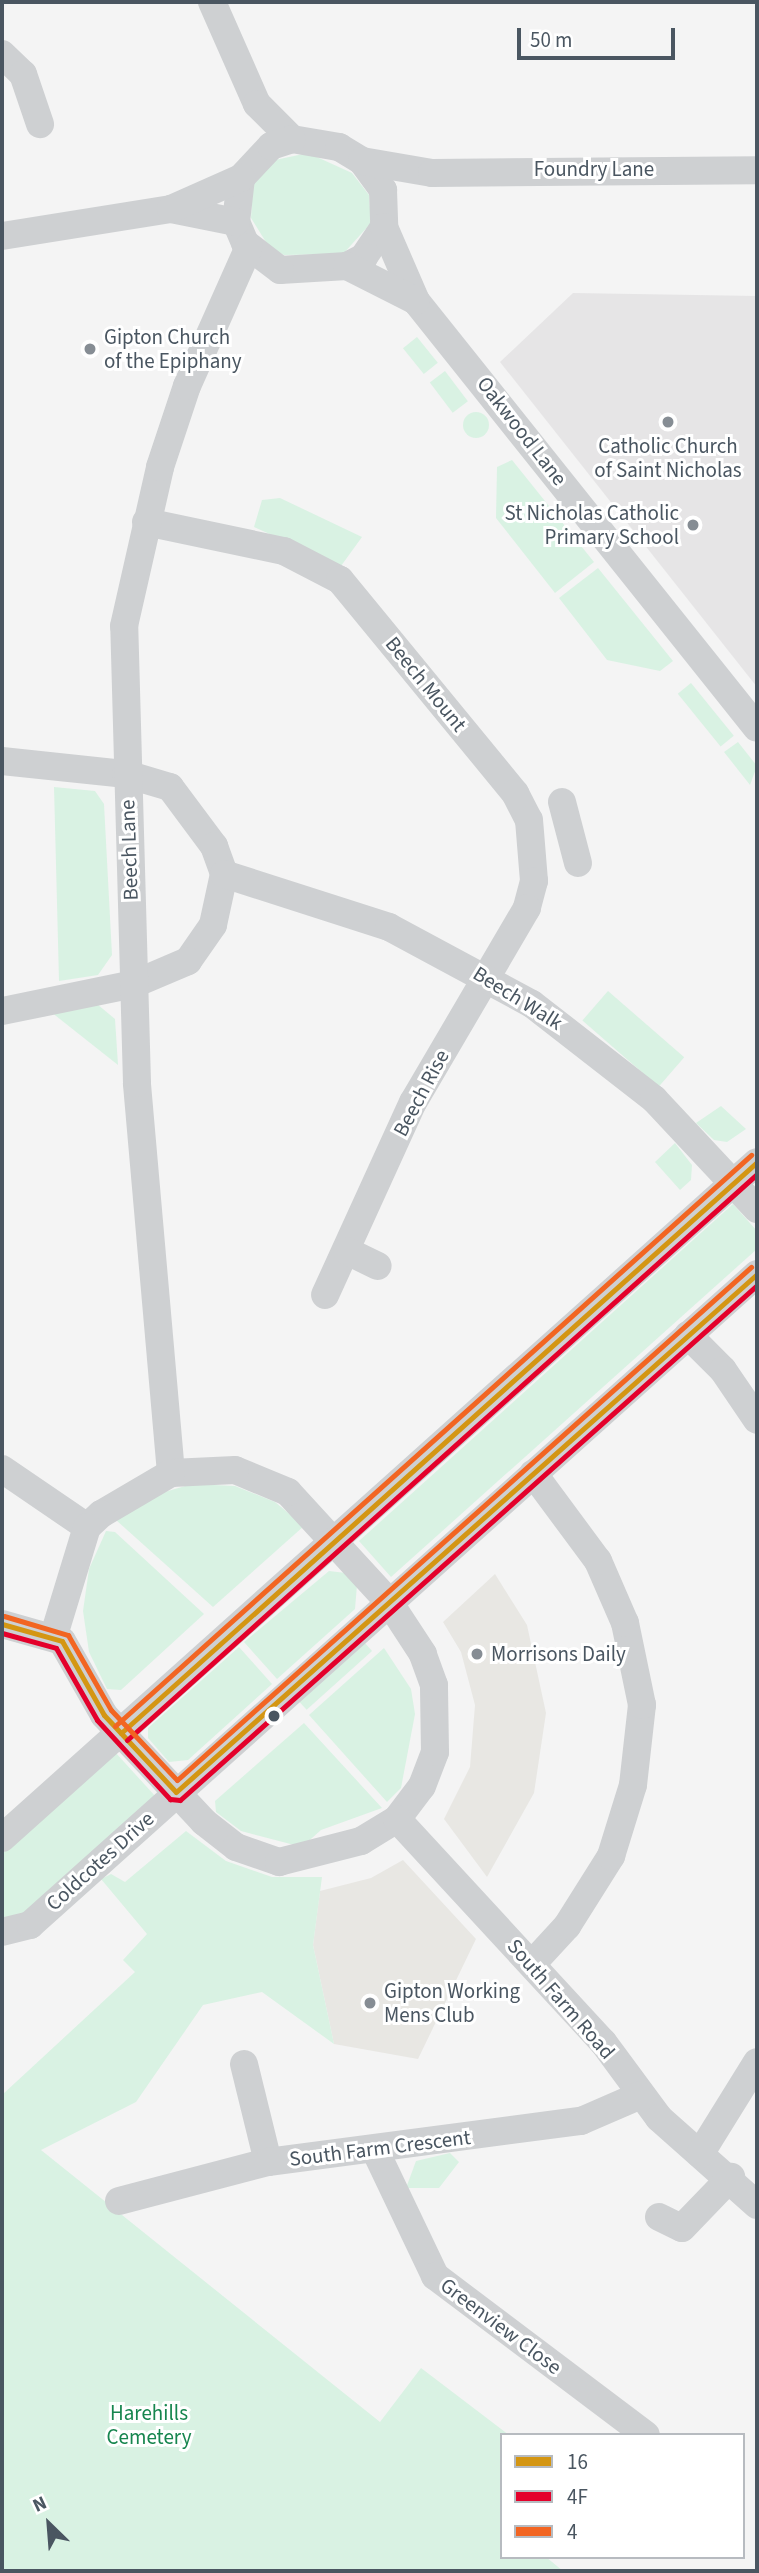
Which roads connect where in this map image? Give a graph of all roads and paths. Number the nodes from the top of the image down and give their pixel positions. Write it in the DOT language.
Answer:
graph roads {
  1 [pos="212,2"];
  2 [pos="2,54"];
  3 [pos="257,104"];
  4 [pos="40,124"];
  5 [pos="292,139"];
  6 [pos="362,161"];
  7 [pos="247,169"];
  8 [pos="757,170"];
  9 [pos="432,173"];
  10 [pos="171,209"];
  11 [pos="386,218"];
  12 [pos="243,234"];
  13 [pos="2,236"];
  14 [pos="348,266"];
  15 [pos="416,300"];
  16 [pos="146,522"];
  17 [pos="757,728"];
  18 [pos="2,761"];
  19 [pos="126,774"];
  20 [pos="562,802"];
  21 [pos="570,831"];
  22 [pos="533,839"];
  23 [pos="578,863"];
  24 [pos="224,874"];
  25 [pos="487,977"];
  26 [pos="134,984"];
  27 [pos="2,1011"];
  28 [pos="757,1162"];
  29 [pos="734,1183"];
  30 [pos="757,1209"];
  31 [pos="347,1251"];
  32 [pos="378,1266"];
  33 [pos="757,1274"];
  34 [pos="325,1295"];
  35 [pos="688,1335"];
  36 [pos="757,1420"];
  37 [pos="2,1469"];
  38 [pos="533,1473"];
  39 [pos="171,1474"];
  40 [pos="87,1527"];
  41 [pos="336,1540"];
  42 [pos="389,1602"];
  43 [pos="2,1624"];
  44 [pos="54,1635"];
  45 [pos="121,1733"];
  46 [pos="176,1792"];
  47 [pos="397,1819"];
  48 [pos="2,1838"];
  49 [pos="2,1932"];
  50 [pos="532,1964"];
  51 [pos="757,2062"];
  52 [pos="244,2064"];
  53 [pos="641,2095"];
  54 [pos="375,2150"];
  55 [pos="700,2154"];
  56 [pos="268,2162"];
  57 [pos="731,2177"];
  58 [pos="119,2201"];
  59 [pos="757,2205"];
  60 [pos="659,2217"];
  61 [pos="643,2433"];
  1 -- 3 [label="street"];
  2 -- 4 [label="street"];
  3 -- 5 [label="street"];
  3 -- 7 [label="street"];
  5 -- 6 [label="street"];
  5 -- 7 [label="street"];
  6 -- 9 [label="street, Foundry Lane"];
  6 -- 11 [label="street"];
  7 -- 10 [label="street"];
  7 -- 12 [label="street"];
  8 -- 9 [label="street, Foundry Lane"];
  9 -- 11 [label="street"];
  10 -- 12 [label="street"];
  10 -- 13 [label="street"];
  11 -- 14 [label="street"];
  11 -- 15 [label="street, Oakwood Lane"];
  12 -- 14 [label="street"];
  12 -- 16 [label="street, Beech Lane"];
  14 -- 15 [label="street, Oakwood Lane"];
  15 -- 17 [label="street, Oakwood Lane"];
  16 -- 19 [label="street, Beech Lane"];
  16 -- 22 [label="street, Beech Mount"];
  18 -- 19 [label="street"];
  19 -- 24 [label="street"];
  19 -- 26 [label="street, Beech Lane"];
  20 -- 21 [label="street"];
  21 -- 22 [label="street"];
  21 -- 23 [label="street"];
  22 -- 25 [label="street, Beech Mount"];
  24 -- 25 [label="street, Beech Walk"];
  24 -- 26 [label="street"];
  25 -- 29 [label="street, Beech Walk"];
  25 -- 31 [label="street, Beech Rise"];
  26 -- 27 [label="street"];
  26 -- 39 [label="street, Beech Lane"];
  28 -- 29 [label="street"];
  29 -- 30 [label="street, Beech Walk"];
  29 -- 41 [label="street"];
  31 -- 32 [label="street"];
  31 -- 34 [label="street, Beech Rise"];
  33 -- 35 [label="street, Coldcotes Drive"];
  35 -- 36 [label="street"];
  35 -- 38 [label="street, Coldcotes Drive"];
  37 -- 40 [label="street"];
  38 -- 42 [label="street, Coldcotes Drive"];
  38 -- 50 [label="street"];
  39 -- 40 [label="street"];
  39 -- 41 [label="street"];
  40 -- 44 [label="street"];
  41 -- 42 [label="street"];
  41 -- 45 [label="street"];
  42 -- 46 [label="street, Coldcotes Drive"];
  42 -- 47 [label="street"];
  43 -- 44 [label="street"];
  44 -- 45 [label="street"];
  45 -- 46 [label="street"];
  45 -- 48 [label="street"];
  46 -- 47 [label="street"];
  46 -- 49 [label="street, Coldcotes Drive"];
  47 -- 50 [label="street, South Farm Road"];
  50 -- 53 [label="street, South Farm Road"];
  51 -- 55 [label="street"];
  52 -- 56 [label="street"];
  53 -- 54 [label="street, South Farm Crescent"];
  53 -- 55 [label="street, South Farm Road"];
  54 -- 56 [label="street, South Farm Crescent"];
  54 -- 61 [label="street, Greenview Close"];
  55 -- 57 [label="street, South Farm Road"];
  56 -- 58 [label="street, South Farm Crescent"];
  57 -- 59 [label="street, South Farm Road"];
  57 -- 60 [label="street"];
}
